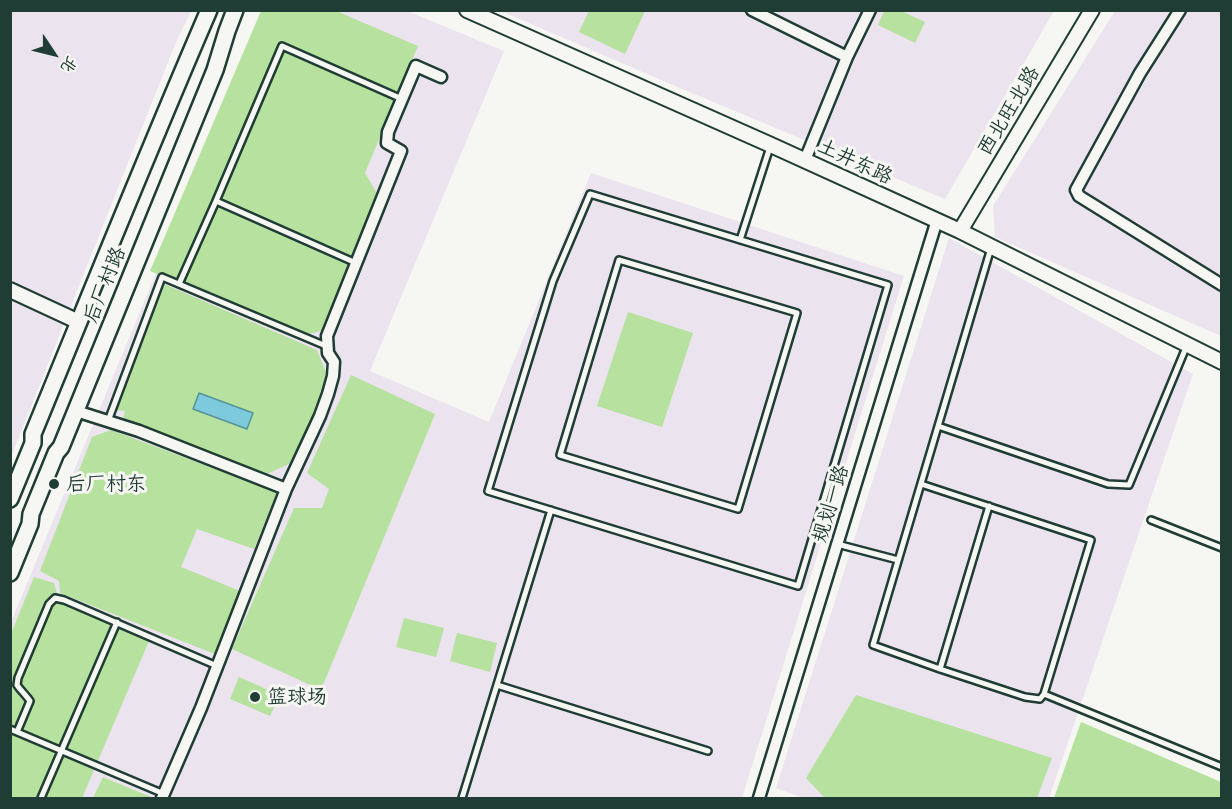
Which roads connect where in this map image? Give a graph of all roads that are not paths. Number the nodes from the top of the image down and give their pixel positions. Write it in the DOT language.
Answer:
graph roads {
  1 [pos="209,10"];
  2 [pos="235,10"];
  3 [pos="467,10"];
  4 [pos="752,10"];
  5 [pos="870,10"];
  6 [pos="1092,10"];
  7 [pos="1180,10"];
  8 [pos="847,57"];
  9 [pos="441,77"];
  10 [pos="402,99"];
  11 [pos="771,144"];
  12 [pos="805,160"];
  13 [pos="216,201"];
  14 [pos="937,220"];
  15 [pos="960,231"];
  16 [pos="740,240"];
  17 [pos="991,247"];
  18 [pos="356,263"];
  19 [pos="179,284"];
  20 [pos="1221,285"];
  21 [pos="10,290"];
  22 [pos="797,313"];
  23 [pos="79,322"];
  24 [pos="1187,345"];
  25 [pos="328,346"];
  26 [pos="1221,362"];
  27 [pos="76,411"];
  28 [pos="108,421"];
  29 [pos="938,426"];
  30 [pos="921,484"];
  31 [pos="286,489"];
  32 [pos="10,499"];
  33 [pos="989,506"];
  34 [pos="551,510"];
  35 [pos="1151,520"];
  36 [pos="837,544"];
  37 [pos="1221,548"];
  38 [pos="898,560"];
  39 [pos="10,573"];
  40 [pos="117,622"];
  41 [pos="217,666"];
  42 [pos="940,669"];
  43 [pos="497,685"];
  44 [pos="1044,694"];
  45 [pos="12,731"];
  46 [pos="62,751"];
  47 [pos="708,751"];
  48 [pos="1221,767"];
  49 [pos="163,796"];
  50 [pos="41,798"];
  51 [pos="462,798"];
  52 [pos="759,798"];
  1 -- 23 [label="main road, 后厂村路"];
  2 -- 27 [label="main road, 后厂村路"];
  3 -- 11 [label="street, 土井东路"];
  4 -- 8 [label="street"];
  5 -- 8 [label="street"];
  6 -- 15 [label="street, 西北旺北路"];
  7 -- 20 [label="street"];
  8 -- 12 [label="street"];
  9 -- 10 [label="street"];
  10 -- 13 [label="lane"];
  10 -- 18 [label="street"];
  11 -- 12 [label="street, 土井东路"];
  11 -- 16 [label="lane"];
  12 -- 14 [label="street, 土井东路"];
  13 -- 18 [label="lane"];
  13 -- 19 [label="lane"];
  14 -- 15 [label="street, 土井东路"];
  14 -- 36 [label="street, 规划一路"];
  15 -- 17 [label="street, 土井东路"];
  16 -- 34 [label="lane"];
  16 -- 34 [label="lane"];
  17 -- 24 [label="street, 土井东路"];
  17 -- 29 [label="lane"];
  18 -- 25 [label="street"];
  19 -- 25 [label="lane"];
  19 -- 28 [label="lane"];
  21 -- 23 [label="street"];
  22 -- 22 [label="lane"];
  23 -- 32 [label="main road, 后厂村路"];
  24 -- 26 [label="street, 土井东路"];
  24 -- 29 [label="lane"];
  25 -- 31 [label="street"];
  27 -- 28 [label="street"];
  27 -- 39 [label="main road, 后厂村路"];
  28 -- 31 [label="street"];
  29 -- 30 [label="lane"];
  30 -- 33 [label="lane"];
  30 -- 38 [label="lane"];
  31 -- 41 [label="street"];
  33 -- 42 [label="lane"];
  33 -- 44 [label="lane"];
  34 -- 43 [label="lane"];
  35 -- 37 [label="lane"];
  36 -- 38 [label="lane"];
  36 -- 52 [label="street, 规划一路"];
  38 -- 42 [label="lane"];
  40 -- 41 [label="lane"];
  40 -- 45 [label="lane"];
  40 -- 46 [label="lane"];
  41 -- 49 [label="street"];
  42 -- 44 [label="lane"];
  43 -- 47 [label="lane"];
  43 -- 51 [label="lane"];
  44 -- 48 [label="lane"];
  45 -- 46 [label="lane"];
  46 -- 49 [label="lane"];
  46 -- 50 [label="lane"];
}
